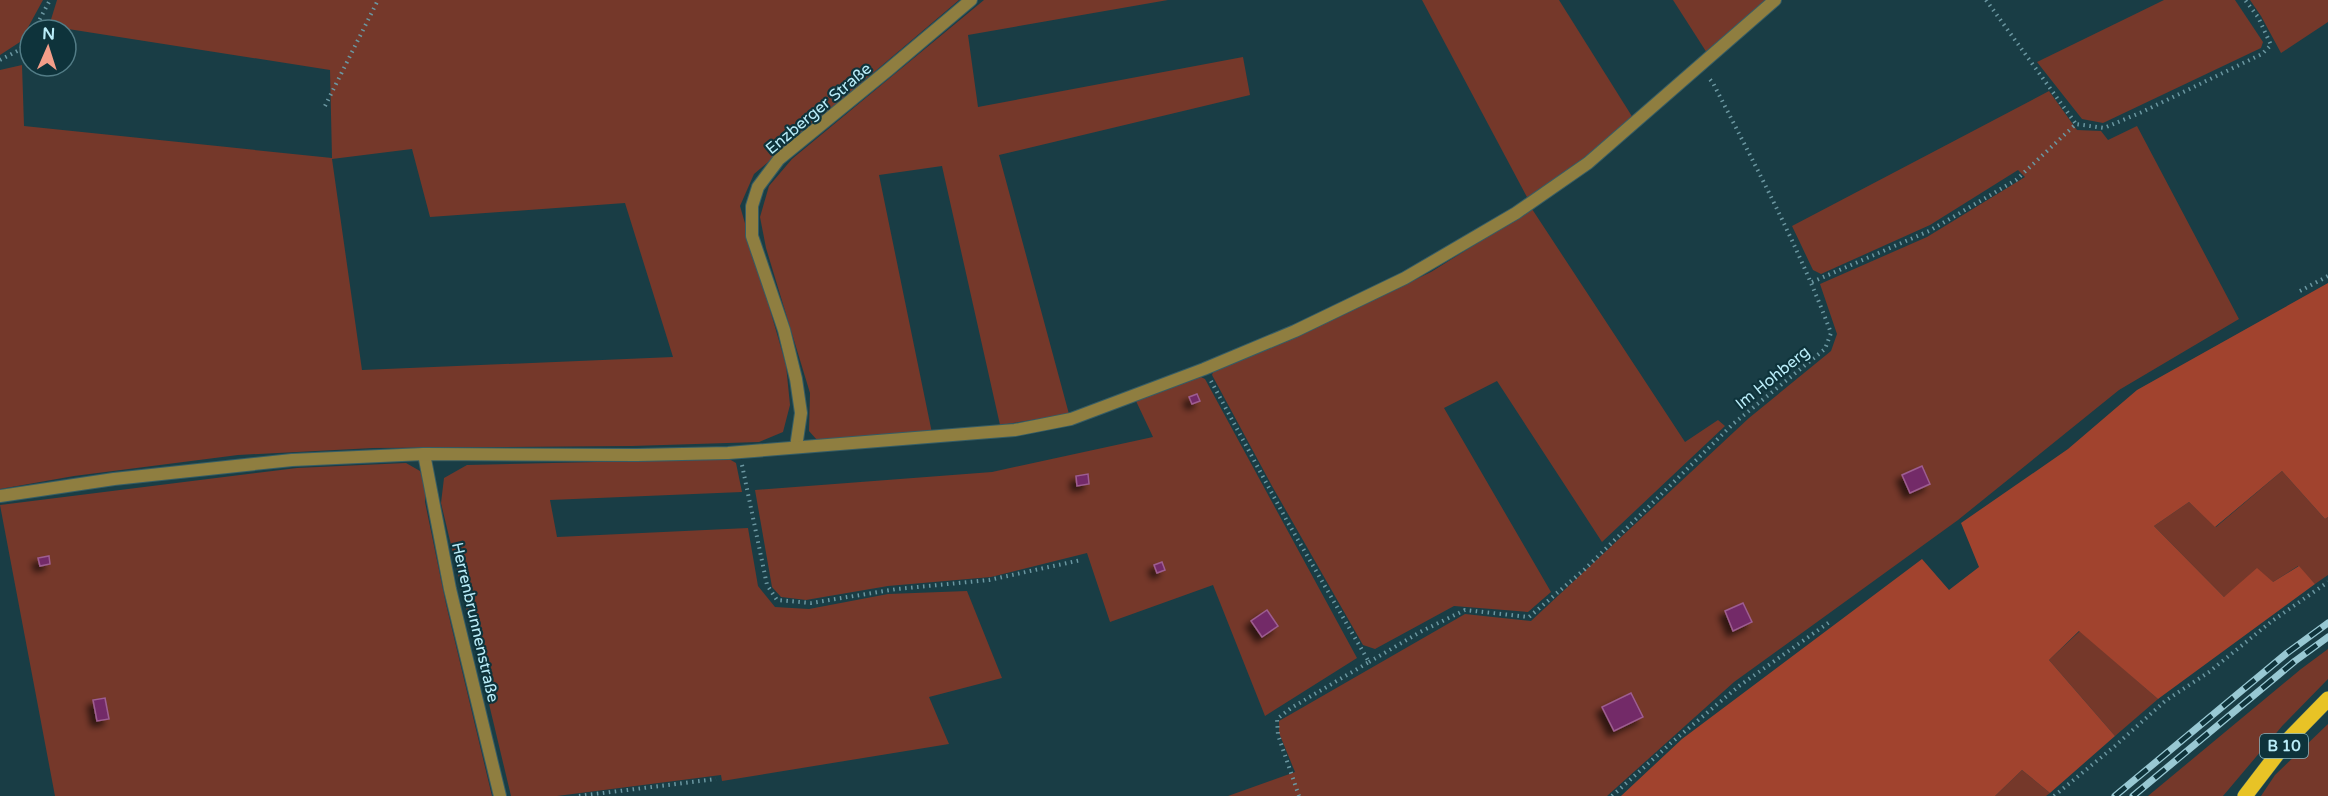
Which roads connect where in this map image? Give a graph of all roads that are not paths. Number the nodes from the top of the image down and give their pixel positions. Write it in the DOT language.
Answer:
graph roads {
  1 [pos="971,0"];
  2 [pos="1775,0"];
  3 [pos="796,447"];
  4 [pos="424,454"];
  5 [pos="0,496"];
  6 [pos="2328,699"];
  7 [pos="500,796"];
  8 [pos="2245,796"];
  1 -- 3 [label="street, Enzberger Straße"];
  2 -- 3 [label="street"];
  3 -- 4 [label="street"];
  4 -- 5 [label="street"];
  4 -- 7 [label="street, Herrenbrunnenstraße"];
  6 -- 8 [label="main road, B 10"];
}
